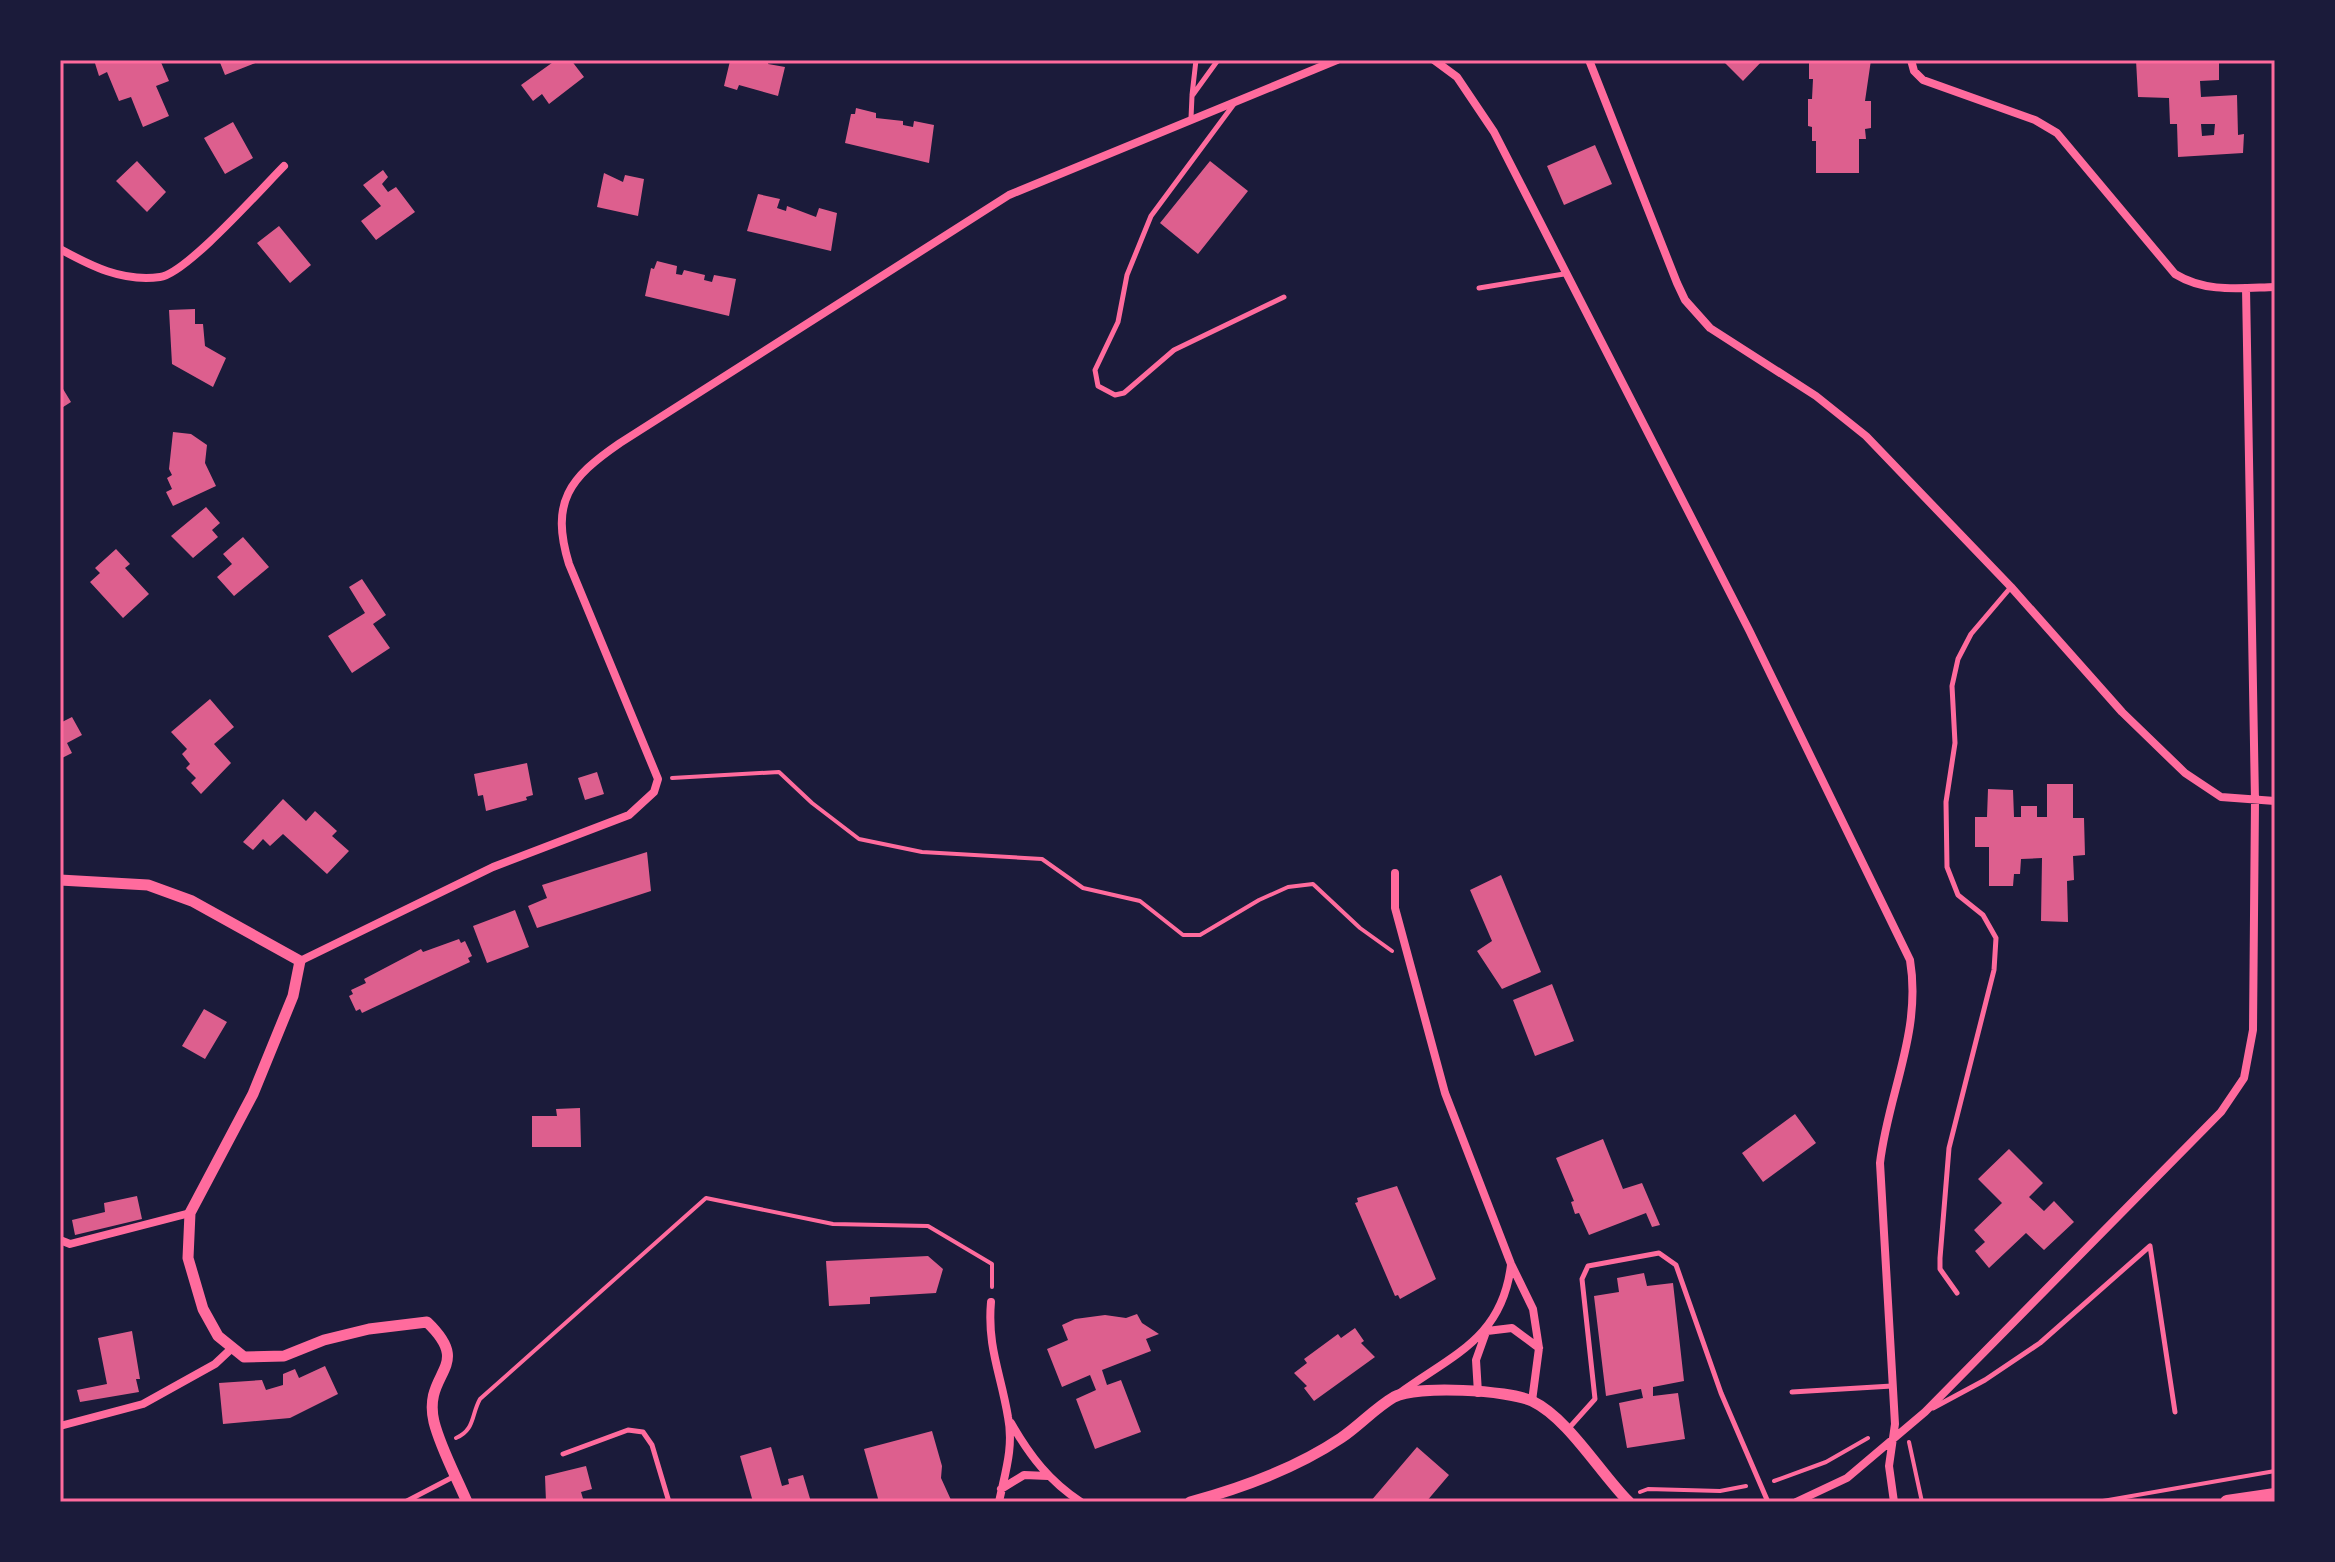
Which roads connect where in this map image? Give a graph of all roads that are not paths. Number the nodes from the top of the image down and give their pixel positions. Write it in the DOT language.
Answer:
graph roads {
  1 [pos="1196,60"];
  2 [pos="1218,60"];
  3 [pos="1337,60"];
  4 [pos="1434,60"];
  5 [pos="1589,60"];
  6 [pos="1911,60"];
  7 [pos="1192,96"];
  8 [pos="1235,103"];
  9 [pos="1191,118"];
  10 [pos="284,166"];
  11 [pos="60,249"];
  12 [pos="1564,274"];
  13 [pos="2275,287"];
  14 [pos="1479,288"];
  15 [pos="2246,288"];
  16 [pos="1284,297"];
  17 [pos="2011,587"];
  18 [pos="2255,801"];
  19 [pos="2275,801"];
  20 [pos="1395,873"];
  21 [pos="60,880"];
  22 [pos="300,961"];
  23 [pos="190,1213"];
  24 [pos="60,1240"];
  25 [pos="1511,1264"];
  26 [pos="1957,1293"];
  27 [pos="991,1302"];
  28 [pos="1486,1331"];
  29 [pos="1539,1348"];
  30 [pos="231,1349"];
  31 [pos="1892,1386"];
  32 [pos="1792,1392"];
  33 [pos="1478,1393"];
  34 [pos="1396,1396"];
  35 [pos="1532,1401"];
  36 [pos="1925,1412"];
  37 [pos="2175,1412"];
  38 [pos="1009,1419"];
  39 [pos="60,1426"];
  40 [pos="1567,1430"];
  41 [pos="1894,1439"];
  42 [pos="563,1454"];
  43 [pos="1601,1473"];
  44 [pos="456,1475"];
  45 [pos="1048,1476"];
  46 [pos="1060,1488"];
  47 [pos="1001,1489"];
  48 [pos="2275,1495"];
  49 [pos="405,1502"];
  50 [pos="467,1502"];
  51 [pos="669,1502"];
  52 [pos="999,1502"];
  53 [pos="1059,1502"];
  54 [pos="1081,1502"];
  55 [pos="1190,1502"];
  56 [pos="1618,1502"];
  57 [pos="1629,1502"];
  58 [pos="1768,1502"];
  59 [pos="1796,1502"];
  60 [pos="1894,1502"];
  61 [pos="2227,1502"];
  1 -- 7 [label="lane"];
  2 -- 7 [label="lane"];
  3 -- 8 [label="street"];
  4 -- 12 [label="street"];
  5 -- 17 [label="street"];
  6 -- 15 [label="street"];
  7 -- 9 [label="lane"];
  8 -- 9 [label="street"];
  8 -- 16 [label="lane"];
  9 -- 22 [label="street"];
  10 -- 11 [label="street"];
  12 -- 14 [label="lane"];
  12 -- 31 [label="street"];
  13 -- 15 [label="street"];
  15 -- 18 [label="street"];
  17 -- 18 [label="street"];
  17 -- 26 [label="lane"];
  18 -- 19 [label="street"];
  18 -- 36 [label="street"];
  20 -- 25 [label="street"];
  21 -- 22 [label="street"];
  22 -- 23 [label="street"];
  23 -- 24 [label="street"];
  23 -- 30 [label="street"];
  25 -- 28 [label="street"];
  25 -- 29 [label="street"];
  27 -- 38 [label="street"];
  28 -- 29 [label="street"];
  28 -- 33 [label="street"];
  28 -- 34 [label="street"];
  29 -- 35 [label="street"];
  30 -- 39 [label="street"];
  30 -- 44 [label="street"];
  31 -- 32 [label="lane"];
  31 -- 41 [label="street"];
  33 -- 34 [label="street"];
  33 -- 35 [label="street"];
  34 -- 55 [label="street"];
  35 -- 40 [label="street"];
  36 -- 37 [label="lane"];
  36 -- 41 [label="street"];
  38 -- 45 [label="street"];
  38 -- 47 [label="street"];
  40 -- 43 [label="street"];
  40 -- 58 [label="lane"];
  41 -- 59 [label="street"];
  41 -- 60 [label="street"];
  42 -- 51 [label="lane"];
  43 -- 56 [label="street"];
  43 -- 57 [label="street"];
  44 -- 49 [label="lane"];
  44 -- 50 [label="street"];
  45 -- 46 [label="street"];
  45 -- 47 [label="street"];
  46 -- 53 [label="street"];
  46 -- 54 [label="street"];
  47 -- 52 [label="street"];
  48 -- 61 [label="main road"];
}
